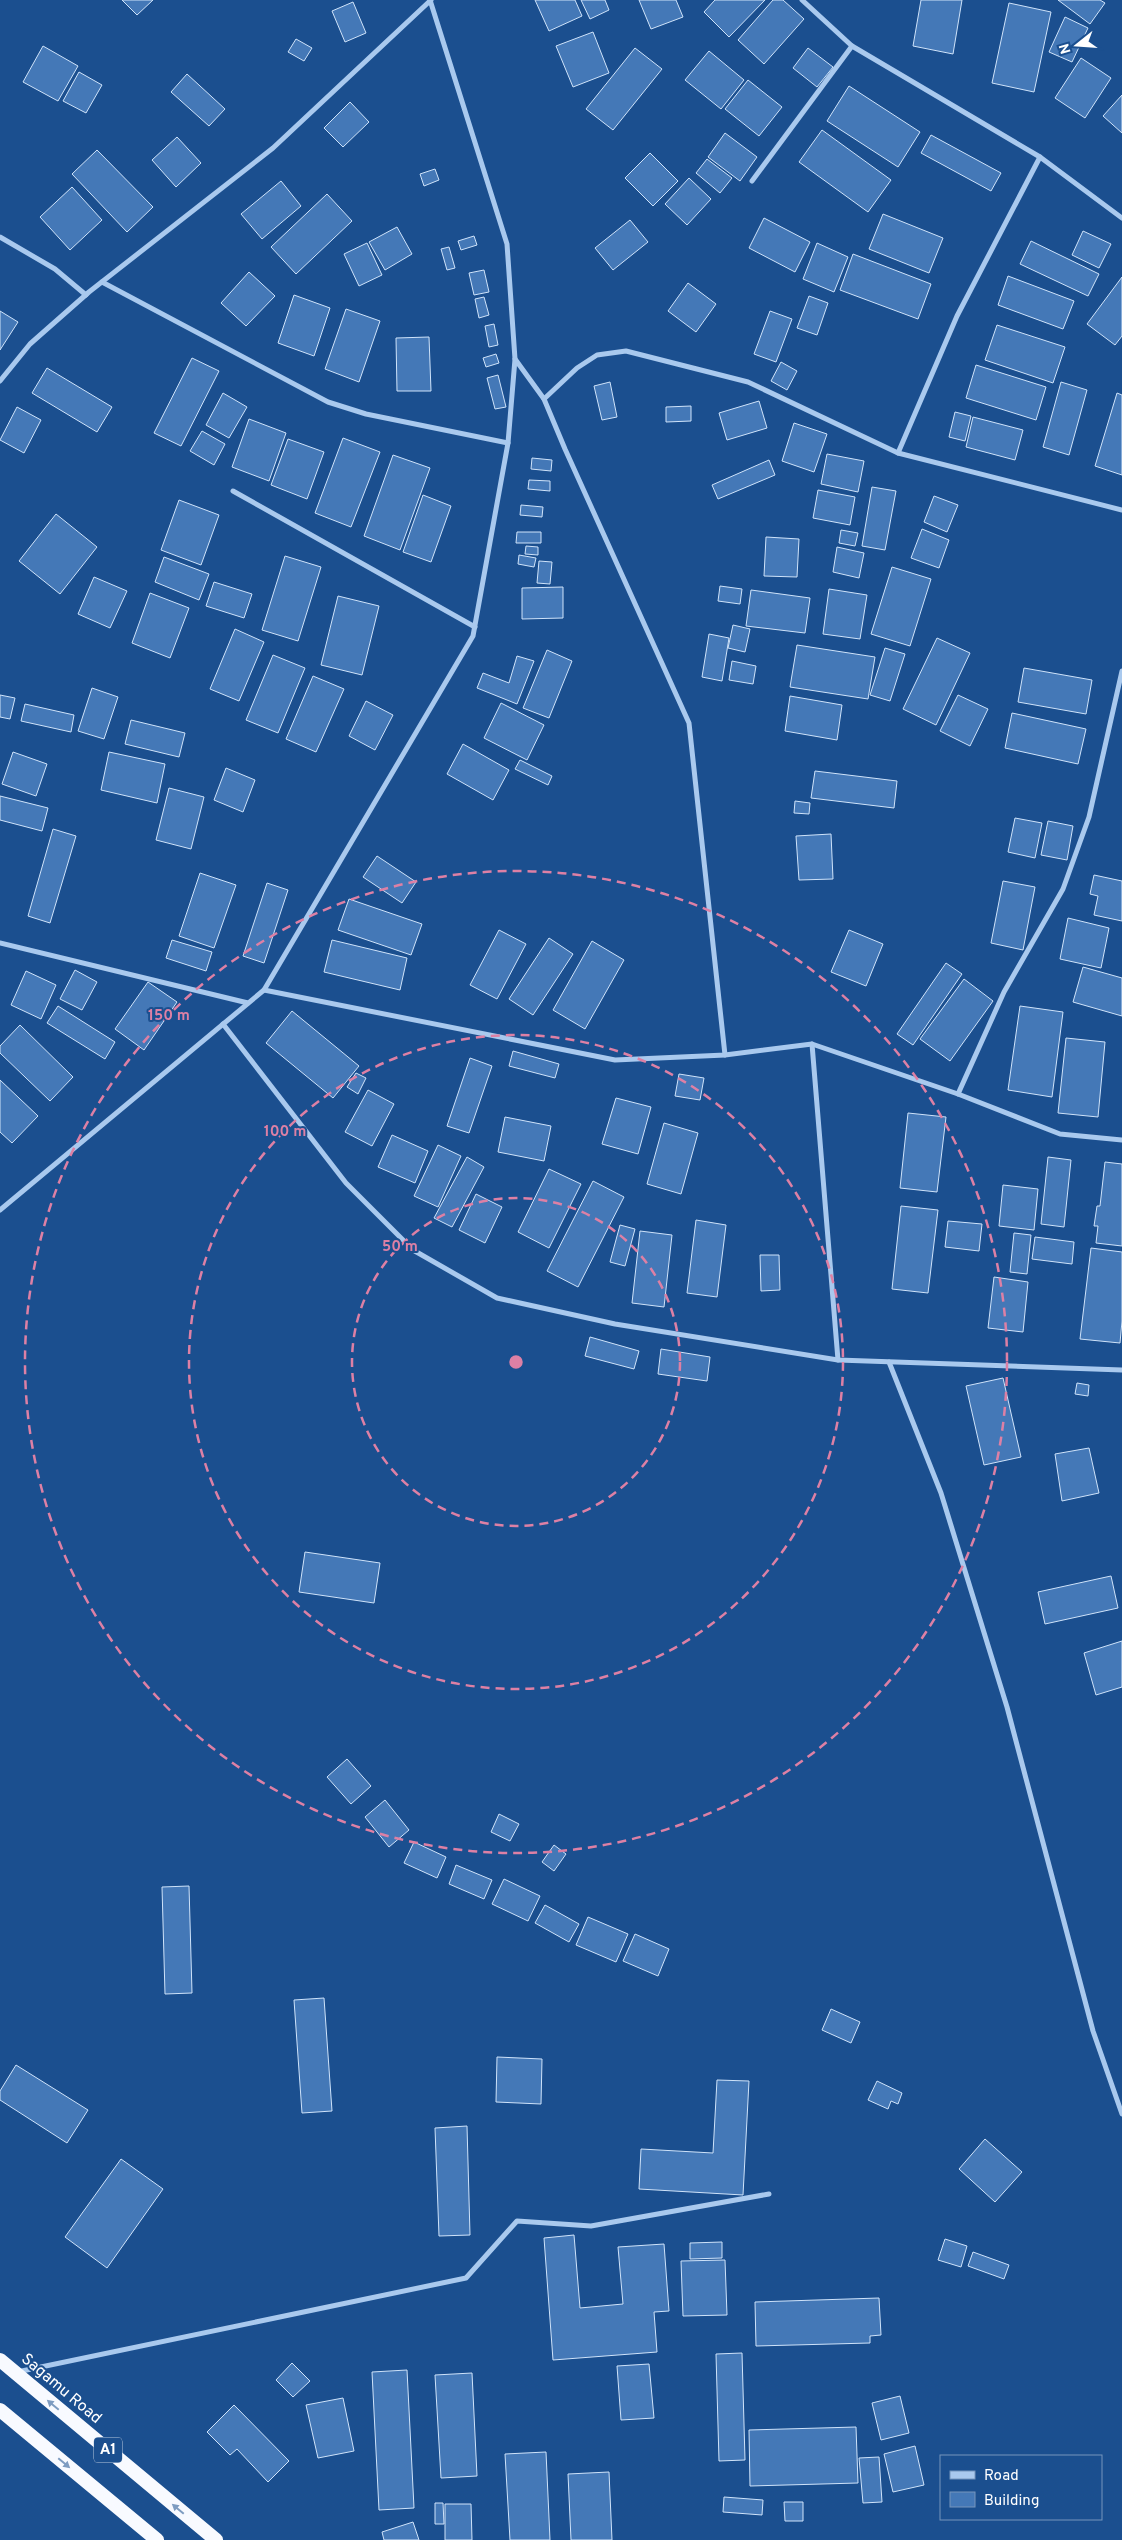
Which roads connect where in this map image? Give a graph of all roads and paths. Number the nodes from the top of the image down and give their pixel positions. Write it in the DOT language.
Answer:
graph roads {
  1 [pos="430,0"];
  2 [pos="802,0"];
  3 [pos="852,46"];
  4 [pos="1040,157"];
  5 [pos="752,181"];
  6 [pos="1122,218"];
  7 [pos="0,237"];
  8 [pos="102,282"];
  9 [pos="86,295"];
  10 [pos="515,359"];
  11 [pos="0,381"];
  12 [pos="544,399"];
  13 [pos="508,443"];
  14 [pos="898,453"];
  15 [pos="233,492"];
  16 [pos="1122,510"];
  17 [pos="475,627"];
  18 [pos="1122,672"];
  19 [pos="0,943"];
  20 [pos="264,990"];
  21 [pos="248,1003"];
  22 [pos="223,1024"];
  23 [pos="812,1044"];
  24 [pos="725,1055"];
  25 [pos="958,1094"];
  26 [pos="1122,1140"];
  27 [pos="0,1210"];
  28 [pos="838,1360"];
  29 [pos="889,1362"];
  30 [pos="1122,1370"];
  31 [pos="1122,2114"];
  32 [pos="769,2194"];
  33 [pos="0,2360"];
  34 [pos="14,2373"];
  35 [pos="0,2410"];
  36 [pos="157,2540"];
  37 [pos="216,2540"];
  1 -- 8 [label="street"];
  1 -- 10 [label="street"];
  2 -- 3 [label="street"];
  3 -- 4 [label="street"];
  3 -- 5 [label="street"];
  4 -- 6 [label="street"];
  4 -- 14 [label="street"];
  7 -- 9 [label="street"];
  8 -- 9 [label="street"];
  8 -- 13 [label="street"];
  9 -- 11 [label="street"];
  10 -- 12 [label="street"];
  10 -- 13 [label="street"];
  12 -- 14 [label="street"];
  12 -- 24 [label="street"];
  13 -- 17 [label="street"];
  14 -- 16 [label="street"];
  15 -- 17 [label="street"];
  17 -- 20 [label="street"];
  18 -- 25 [label="street"];
  19 -- 21 [label="street"];
  20 -- 21 [label="street"];
  20 -- 24 [label="street"];
  21 -- 22 [label="street"];
  22 -- 27 [label="street"];
  22 -- 28 [label="street"];
  23 -- 24 [label="street"];
  23 -- 25 [label="street"];
  23 -- 28 [label="street"];
  25 -- 26 [label="street"];
  28 -- 29 [label="street"];
  29 -- 30 [label="street"];
  29 -- 31 [label="street"];
  32 -- 34 [label="street"];
  33 -- 34 [label="highway, Sagamu Road / A1"];
  37 -- 34 [label="highway, Sagamu Road / A1, one-way"];
  35 -- 36 [label="highway, A1, one-way"];
}
